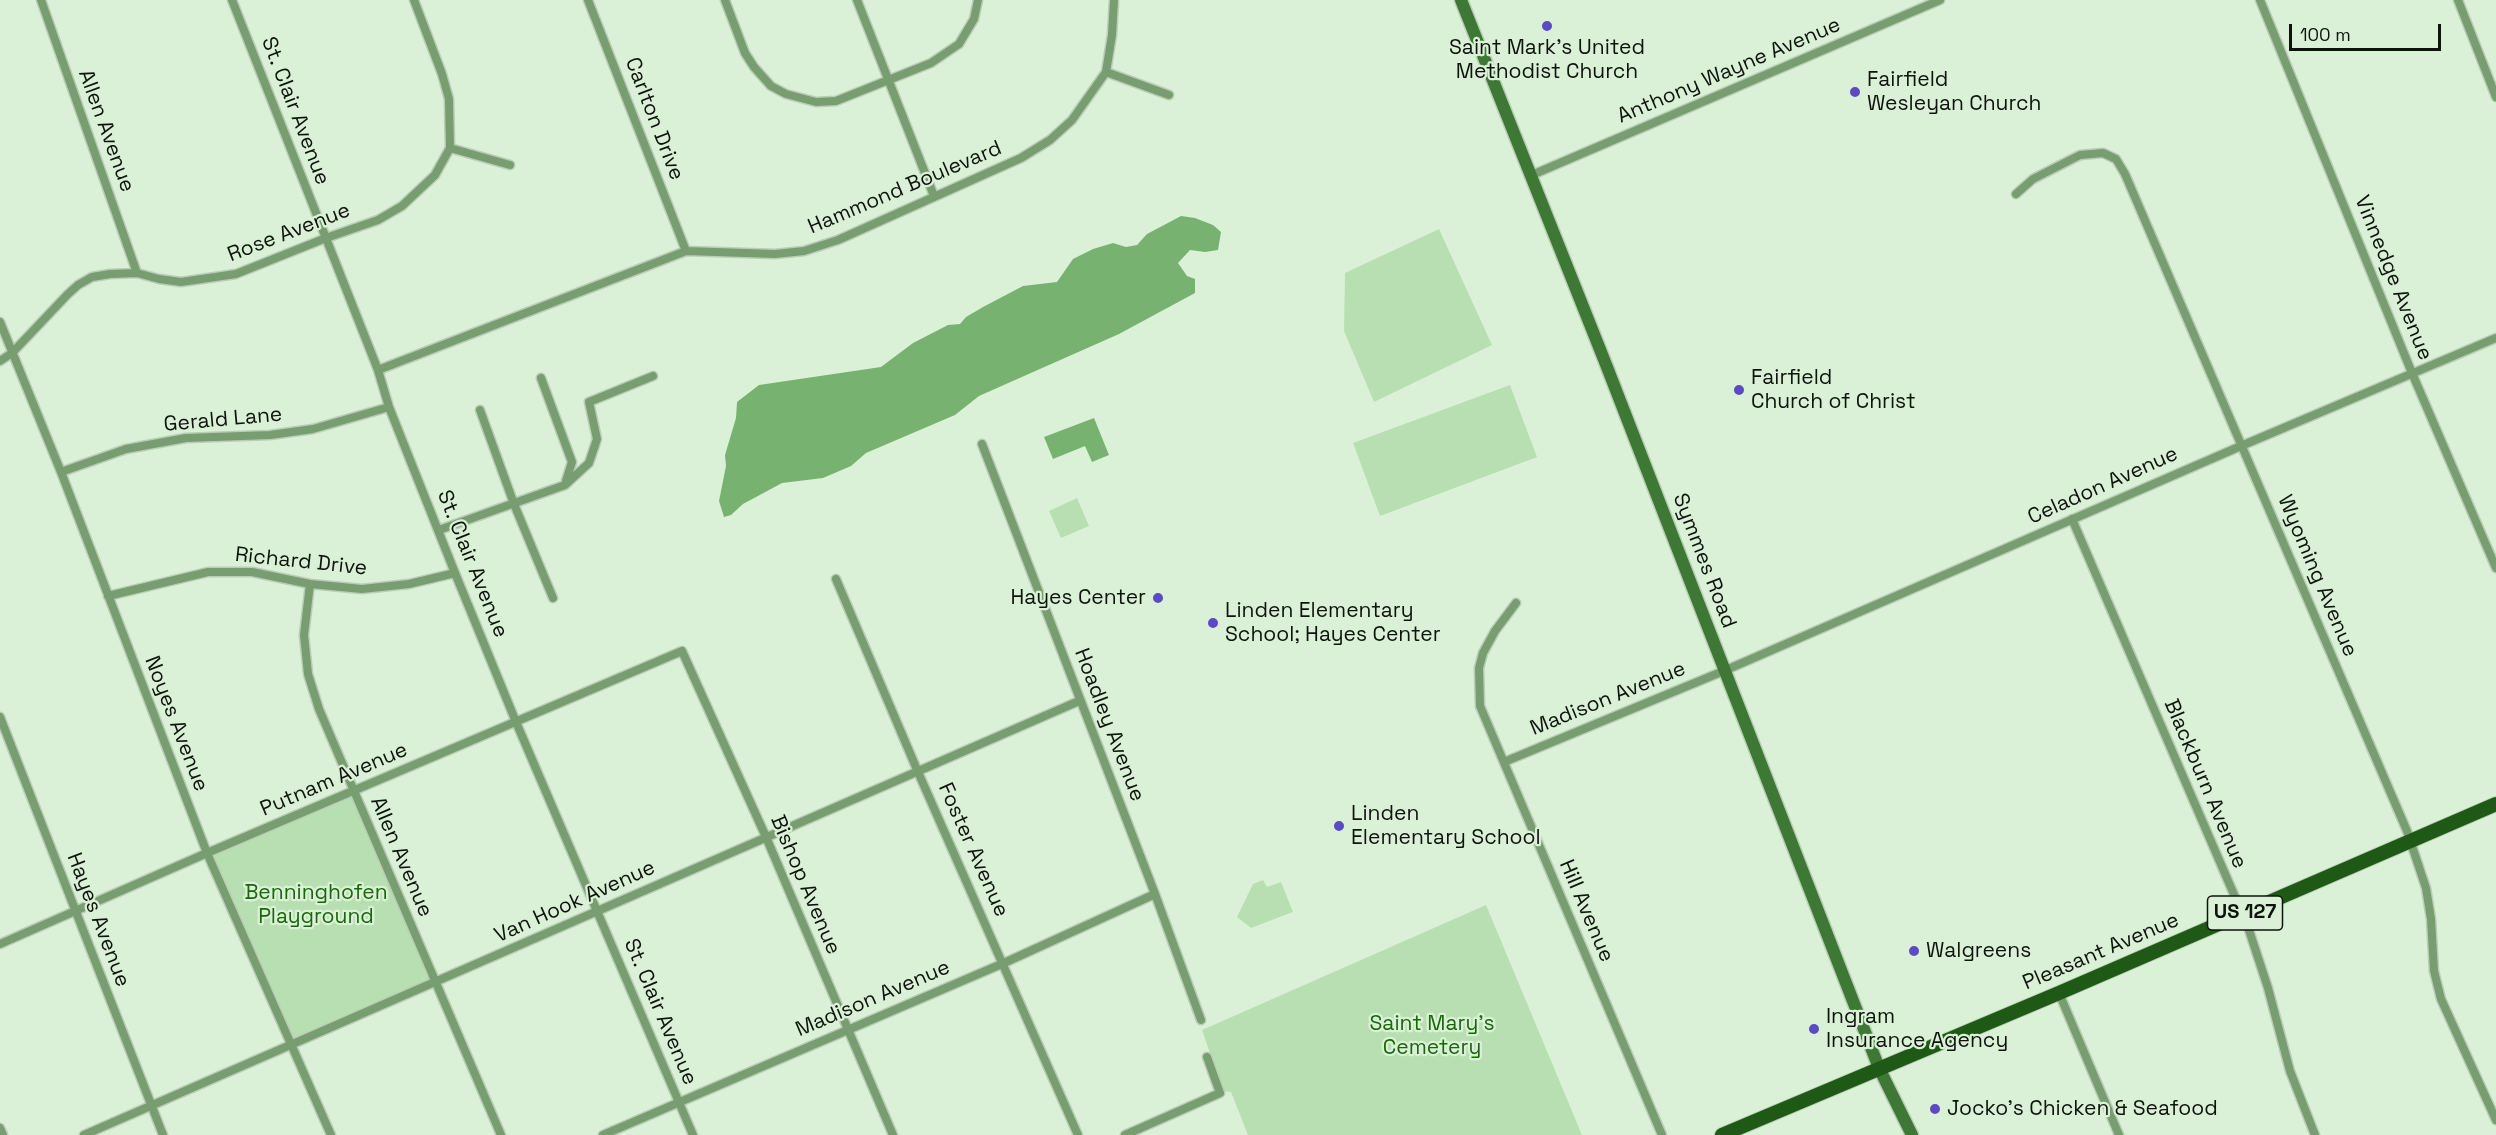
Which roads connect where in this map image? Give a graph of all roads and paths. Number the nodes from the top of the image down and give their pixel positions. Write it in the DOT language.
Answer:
graph roads {
  1 [pos="40,0"];
  2 [pos="232,0"];
  3 [pos="414,0"];
  4 [pos="588,0"];
  5 [pos="725,0"];
  6 [pos="857,0"];
  7 [pos="978,0"];
  8 [pos="1114,0"];
  9 [pos="1461,0"];
  10 [pos="1940,0"];
  11 [pos="2260,0"];
  12 [pos="2458,0"];
  13 [pos="1106,72"];
  14 [pos="887,79"];
  15 [pos="1169,95"];
  16 [pos="2496,97"];
  17 [pos="450,148"];
  18 [pos="510,165"];
  19 [pos="1532,175"];
  20 [pos="2016,194"];
  21 [pos="934,196"];
  22 [pos="326,238"];
  23 [pos="686,251"];
  24 [pos="137,273"];
  25 [pos="0,322"];
  26 [pos="2496,338"];
  27 [pos="12,353"];
  28 [pos="0,361"];
  29 [pos="378,370"];
  30 [pos="2412,373"];
  31 [pos="653,376"];
  32 [pos="541,378"];
  33 [pos="389,407"];
  34 [pos="480,410"];
  35 [pos="982,444"];
  36 [pos="2241,446"];
  37 [pos="61,472"];
  38 [pos="565,484"];
  39 [pos="514,504"];
  40 [pos="2072,519"];
  41 [pos="440,530"];
  42 [pos="2496,568"];
  43 [pos="455,573"];
  44 [pos="836,579"];
  45 [pos="310,584"];
  46 [pos="108,596"];
  47 [pos="553,597"];
  48 [pos="1516,603"];
  49 [pos="682,651"];
  50 [pos="1726,670"];
  51 [pos="1079,701"];
  52 [pos="0,717"];
  53 [pos="516,722"];
  54 [pos="1504,762"];
  55 [pos="918,772"];
  56 [pos="352,791"];
  57 [pos="2496,804"];
  58 [pos="766,837"];
  59 [pos="2411,842"];
  60 [pos="207,853"];
  61 [pos="1155,894"];
  62 [pos="75,912"];
  63 [pos="598,912"];
  64 [pos="2241,914"];
  65 [pos="0,944"];
  66 [pos="1004,963"];
  67 [pos="435,982"];
  68 [pos="2059,993"];
  69 [pos="1201,1020"];
  70 [pos="846,1029"];
  71 [pos="292,1044"];
  72 [pos="1207,1057"];
  73 [pos="1879,1068"];
  74 [pos="678,1102"];
  75 [pos="151,1106"];
  76 [pos="2496,1120"];
  77 [pos="0,1128"];
  78 [pos="3,1135"];
  79 [pos="84,1135"];
  80 [pos="163,1135"];
  81 [pos="331,1135"];
  82 [pos="501,1135"];
  83 [pos="603,1135"];
  84 [pos="693,1135"];
  85 [pos="893,1135"];
  86 [pos="1078,1135"];
  87 [pos="1125,1135"];
  88 [pos="1662,1135"];
  89 [pos="1722,1135"];
  90 [pos="1912,1135"];
  91 [pos="2119,1135"];
  92 [pos="2315,1135"];
  1 -- 24 [label="street, Allen Avenue"];
  2 -- 22 [label="street, St. Clair Avenue"];
  3 -- 17 [label="street"];
  4 -- 23 [label="street, Carlton Drive"];
  5 -- 14 [label="street"];
  6 -- 14 [label="street"];
  7 -- 14 [label="street"];
  8 -- 13 [label="street, Hammond Boulevard"];
  9 -- 19 [label="main road, Symmes Road"];
  10 -- 19 [label="street, Anthony Wayne Avenue"];
  11 -- 30 [label="street, Vinnedge Avenue"];
  12 -- 16 [label="street"];
  13 -- 15 [label="street"];
  13 -- 21 [label="street, Hammond Boulevard"];
  14 -- 21 [label="street"];
  17 -- 18 [label="street"];
  17 -- 22 [label="street, Rose Avenue"];
  19 -- 50 [label="main road, Symmes Road"];
  20 -- 36 [label="street, Wyoming Avenue"];
  21 -- 23 [label="street, Hammond Boulevard"];
  22 -- 24 [label="street, Rose Avenue"];
  22 -- 29 [label="street, St. Clair Avenue"];
  23 -- 29 [label="street, Hammond Boulevard"];
  24 -- 27 [label="street, Rose Avenue"];
  25 -- 27 [label="street, Noyes Avenue"];
  26 -- 30 [label="street, Celadon Avenue"];
  27 -- 28 [label="street, Rose Avenue"];
  27 -- 37 [label="street, Noyes Avenue"];
  29 -- 33 [label="street, St. Clair Avenue"];
  30 -- 36 [label="street, Celadon Avenue"];
  30 -- 42 [label="street, Vinnedge Avenue"];
  31 -- 38 [label="street"];
  32 -- 38 [label="street"];
  33 -- 37 [label="street, Gerald Lane"];
  33 -- 41 [label="street, St. Clair Avenue"];
  34 -- 39 [label="street"];
  35 -- 51 [label="street, Hoadley Avenue"];
  36 -- 40 [label="street, Celadon Avenue"];
  36 -- 59 [label="street, Wyoming Avenue"];
  37 -- 46 [label="street, Noyes Avenue"];
  38 -- 39 [label="street"];
  39 -- 41 [label="street"];
  39 -- 47 [label="street"];
  40 -- 50 [label="street, Celadon Avenue"];
  40 -- 64 [label="street, Blackburn Avenue"];
  41 -- 43 [label="street, St. Clair Avenue"];
  43 -- 45 [label="street, Richard Drive"];
  43 -- 53 [label="street, St. Clair Avenue"];
  44 -- 55 [label="street, Foster Avenue"];
  45 -- 46 [label="street, Richard Drive"];
  45 -- 56 [label="street, Allen Avenue"];
  46 -- 60 [label="street, Noyes Avenue"];
  48 -- 54 [label="street, Hill Avenue"];
  49 -- 53 [label="street, Putnam Avenue"];
  49 -- 58 [label="street, Bishop Avenue"];
  50 -- 54 [label="street, Madison Avenue"];
  50 -- 73 [label="main road, Symmes Road"];
  51 -- 55 [label="street, Van Hook Avenue"];
  51 -- 61 [label="street, Hoadley Avenue"];
  52 -- 62 [label="street, Hayes Avenue"];
  53 -- 56 [label="street, Putnam Avenue"];
  53 -- 63 [label="street, St. Clair Avenue"];
  54 -- 88 [label="street, Hill Avenue"];
  55 -- 58 [label="street, Van Hook Avenue"];
  55 -- 66 [label="street, Foster Avenue"];
  56 -- 60 [label="street, Putnam Avenue"];
  56 -- 67 [label="street, Allen Avenue"];
  57 -- 59 [label="main road, Pleasant Avenue / US 127"];
  58 -- 63 [label="street, Van Hook Avenue"];
  58 -- 70 [label="street, Bishop Avenue"];
  59 -- 64 [label="main road, Pleasant Avenue / US 127"];
  59 -- 76 [label="street, Wyoming Avenue"];
  60 -- 62 [label="street, Putnam Avenue"];
  60 -- 71 [label="street, Noyes Avenue"];
  61 -- 66 [label="street, Madison Avenue"];
  61 -- 69 [label="street, Hoadley Avenue"];
  62 -- 65 [label="street, Putnam Avenue"];
  62 -- 75 [label="street, Hayes Avenue"];
  63 -- 67 [label="street, Van Hook Avenue"];
  63 -- 74 [label="street, St. Clair Avenue"];
  64 -- 68 [label="main road, Pleasant Avenue / US 127"];
  64 -- 92 [label="street, Blackburn Avenue"];
  66 -- 70 [label="street, Madison Avenue"];
  66 -- 86 [label="street, Foster Avenue"];
  67 -- 71 [label="street, Van Hook Avenue"];
  67 -- 82 [label="street, Allen Avenue"];
  68 -- 73 [label="main road, Pleasant Avenue / US 127"];
  68 -- 91 [label="street"];
  70 -- 74 [label="street, Madison Avenue"];
  70 -- 85 [label="street, Bishop Avenue"];
  71 -- 75 [label="street, Van Hook Avenue"];
  71 -- 81 [label="street, Noyes Avenue"];
  72 -- 87 [label="street"];
  73 -- 89 [label="main road, Pleasant Avenue / US 127"];
  73 -- 90 [label="main road, Symmes Road"];
  74 -- 83 [label="street, Madison Avenue"];
  74 -- 84 [label="street, St. Clair Avenue"];
  75 -- 79 [label="street, Van Hook Avenue"];
  75 -- 80 [label="street, Hayes Avenue"];
  77 -- 78 [label="street"];
}
